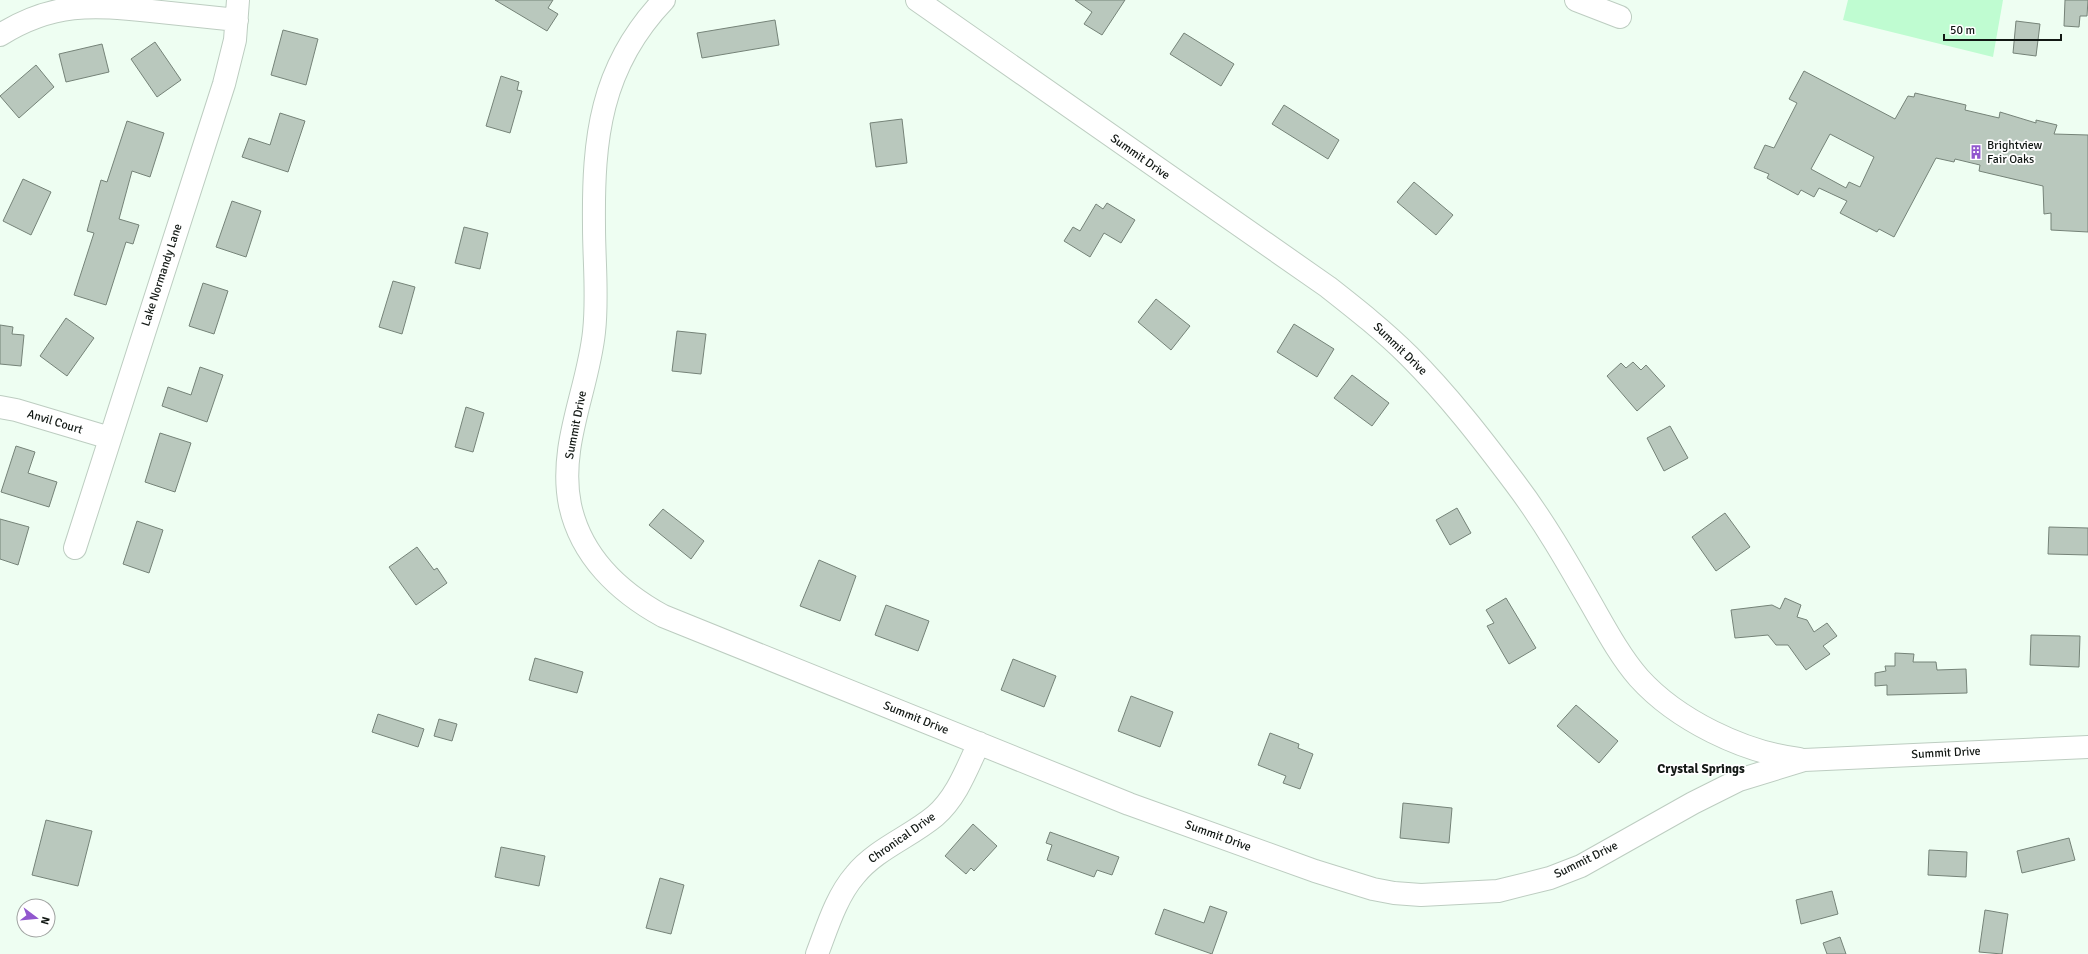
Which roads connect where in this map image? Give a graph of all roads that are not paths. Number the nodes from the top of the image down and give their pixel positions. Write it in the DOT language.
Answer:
graph roads {
  1 [pos="664,0"];
  2 [pos="917,0"];
  3 [pos="1576,0"];
  4 [pos="237,10"];
  5 [pos="1620,17"];
  6 [pos="0,35"];
  7 [pos="0,407"];
  8 [pos="110,438"];
  9 [pos="75,548"];
  10 [pos="979,743"];
  11 [pos="2088,747"];
  12 [pos="1804,760"];
  13 [pos="816,954"];
  1 -- 10 [label="street, Summit Drive"];
  2 -- 12 [label="street, Summit Drive"];
  3 -- 5 [label="street"];
  4 -- 6 [label="street"];
  4 -- 8 [label="street, Lake Normandy Lane"];
  7 -- 8 [label="street, Anvil Court"];
  8 -- 9 [label="street, Lake Normandy Lane"];
  10 -- 12 [label="street, Summit Drive"];
  10 -- 13 [label="street, Chronical Drive"];
  11 -- 12 [label="street, Summit Drive"];
}
